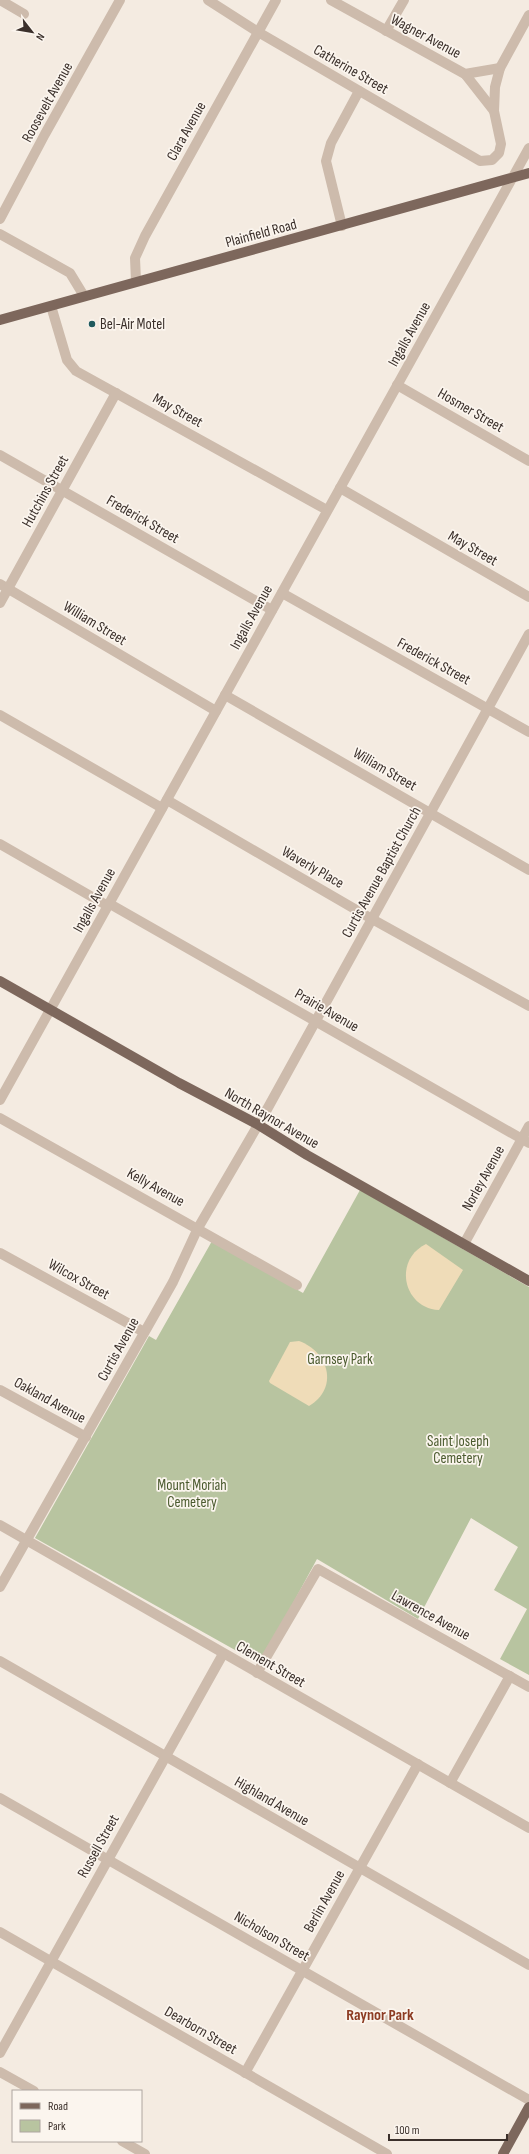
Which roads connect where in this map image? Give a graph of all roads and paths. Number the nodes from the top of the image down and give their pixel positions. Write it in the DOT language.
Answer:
graph roads {
  1 [pos="0,0"];
  2 [pos="120,0"];
  3 [pos="208,0"];
  4 [pos="276,0"];
  5 [pos="331,0"];
  6 [pos="404,0"];
  7 [pos="24,14"];
  8 [pos="529,15"];
  9 [pos="386,31"];
  10 [pos="258,32"];
  11 [pos="500,68"];
  12 [pos="465,74"];
  13 [pos="359,91"];
  14 [pos="494,111"];
  15 [pos="529,148"];
  16 [pos="529,173"];
  17 [pos="513,177"];
  18 [pos="0,219"];
  19 [pos="342,226"];
  20 [pos="0,234"];
  21 [pos="136,281"];
  22 [pos="84,296"];
  23 [pos="51,306"];
  24 [pos="0,320"];
  25 [pos="398,385"];
  26 [pos="116,393"];
  27 [pos="0,454"];
  28 [pos="529,460"];
  29 [pos="340,488"];
  30 [pos="62,490"];
  31 [pos="327,510"];
  32 [pos="4,586"];
  33 [pos="282,593"];
  34 [pos="529,597"];
  35 [pos="0,604"];
  36 [pos="272,610"];
  37 [pos="529,634"];
  38 [pos="226,694"];
  39 [pos="488,709"];
  40 [pos="216,711"];
  41 [pos="0,715"];
  42 [pos="529,732"];
  43 [pos="165,804"];
  44 [pos="430,813"];
  45 [pos="0,844"];
  46 [pos="529,870"];
  47 [pos="109,905"];
  48 [pos="372,919"];
  49 [pos="0,981"];
  50 [pos="529,1006"];
  51 [pos="50,1010"];
  52 [pos="316,1021"];
  53 [pos="0,1100"];
  54 [pos="0,1118"];
  55 [pos="257,1124"];
  56 [pos="529,1126"];
  57 [pos="526,1141"];
  58 [pos="198,1228"];
  59 [pos="464,1244"];
  60 [pos="0,1252"];
  61 [pos="529,1281"];
  62 [pos="297,1285"];
  63 [pos="144,1332"];
  64 [pos="0,1390"];
  65 [pos="86,1437"];
  66 [pos="0,1525"];
  67 [pos="26,1540"];
  68 [pos="0,1587"];
  69 [pos="223,1654"];
  70 [pos="0,1661"];
  71 [pos="257,1673"];
  72 [pos="510,1676"];
  73 [pos="529,1687"];
  74 [pos="165,1757"];
  75 [pos="418,1764"];
  76 [pos="450,1783"];
  77 [pos="0,1798"];
  78 [pos="529,1828"];
  79 [pos="108,1859"];
  80 [pos="360,1868"];
  81 [pos="0,1932"];
  82 [pos="51,1961"];
  83 [pos="529,1965"];
  84 [pos="302,1970"];
  85 [pos="0,2053"];
  86 [pos="245,2072"];
  87 [pos="0,2073"];
  88 [pos="32,2090"];
  89 [pos="529,2100"];
  90 [pos="529,2107"];
  91 [pos="124,2142"];
  92 [pos="145,2154"];
  93 [pos="387,2154"];
  94 [pos="503,2154"];
  1 -- 7 [label="street"];
  2 -- 18 [label="street, Roosevelt Avenue"];
  3 -- 10 [label="street, Catherine Street"];
  4 -- 10 [label="street, Clara Avenue"];
  5 -- 9 [label="street, Wagner Avenue"];
  6 -- 9 [label="street"];
  8 -- 11 [label="street"];
  9 -- 12 [label="street, Wagner Avenue"];
  10 -- 13 [label="street, Catherine Street"];
  10 -- 21 [label="street, Clara Avenue"];
  11 -- 12 [label="street, Wagner Avenue"];
  11 -- 14 [label="street"];
  12 -- 14 [label="street, Wagner Avenue"];
  13 -- 14 [label="street, Catherine Street"];
  13 -- 19 [label="street"];
  15 -- 17 [label="street, Ingalls Avenue"];
  16 -- 17 [label="main road, Plainfield Road"];
  17 -- 19 [label="main road, Plainfield Road"];
  17 -- 25 [label="street, Ingalls Avenue"];
  19 -- 21 [label="main road, Plainfield Road"];
  20 -- 22 [label="street"];
  21 -- 22 [label="main road, Plainfield Road"];
  22 -- 23 [label="main road, Plainfield Road"];
  23 -- 24 [label="main road, Plainfield Road"];
  23 -- 26 [label="street, May Street"];
  25 -- 28 [label="street, Hosmer Street"];
  25 -- 29 [label="street, Ingalls Avenue"];
  26 -- 30 [label="street, Hutchins Street"];
  26 -- 31 [label="street, May Street"];
  27 -- 30 [label="street, Frederick Street"];
  29 -- 31 [label="street, Ingalls Avenue"];
  29 -- 34 [label="street, May Street"];
  30 -- 32 [label="street, Hutchins Street"];
  30 -- 36 [label="street, Frederick Street"];
  31 -- 33 [label="street, Ingalls Avenue"];
  32 -- 35 [label="street, Hutchins Street"];
  32 -- 40 [label="street, William Street"];
  33 -- 36 [label="street, Ingalls Avenue"];
  33 -- 39 [label="street, Frederick Street"];
  36 -- 38 [label="street, Ingalls Avenue"];
  37 -- 39 [label="street, Curtis Avenue Baptist Church"];
  38 -- 40 [label="street, Ingalls Avenue"];
  38 -- 44 [label="street, William Street"];
  39 -- 42 [label="street, Frederick Street"];
  39 -- 44 [label="street, Curtis Avenue Baptist Church"];
  40 -- 43 [label="street, Ingalls Avenue"];
  41 -- 43 [label="street, Waverly Place"];
  43 -- 47 [label="street, Ingalls Avenue"];
  43 -- 48 [label="street, Waverly Place"];
  44 -- 46 [label="street, William Street"];
  44 -- 48 [label="street, Curtis Avenue Baptist Church"];
  45 -- 47 [label="street, Prairie Avenue"];
  47 -- 51 [label="street, Ingalls Avenue"];
  47 -- 52 [label="street, Prairie Avenue"];
  48 -- 50 [label="street, Waverly Place"];
  48 -- 52 [label="street, Curtis Avenue Baptist Church"];
  49 -- 51 [label="main road, North Raynor Avenue"];
  51 -- 53 [label="street, Ingalls Avenue"];
  51 -- 55 [label="main road, North Raynor Avenue"];
  52 -- 55 [label="street, Curtis Avenue Baptist Church"];
  52 -- 57 [label="street, Prairie Avenue"];
  54 -- 58 [label="street, Kelly Avenue"];
  55 -- 58 [label="street, Curtis Avenue"];
  55 -- 59 [label="main road, North Raynor Avenue"];
  56 -- 57 [label="street, Norley Avenue"];
  57 -- 59 [label="street, Norley Avenue"];
  58 -- 62 [label="street, Kelly Avenue"];
  58 -- 63 [label="street, Curtis Avenue"];
  59 -- 61 [label="main road, North Raynor Avenue"];
  60 -- 63 [label="street, Wilcox Street"];
  63 -- 65 [label="street, Curtis Avenue"];
  64 -- 65 [label="street, Oakland Avenue"];
  65 -- 67 [label="street, Curtis Avenue"];
  66 -- 67 [label="street, Clement Street"];
  67 -- 68 [label="street, Curtis Avenue"];
  67 -- 69 [label="street, Clement Street"];
  69 -- 71 [label="street, Clement Street"];
  69 -- 74 [label="street, Russell Street"];
  70 -- 74 [label="street, Highland Avenue"];
  71 -- 72 [label="street, Lawrence Avenue"];
  71 -- 75 [label="street, Clement Street"];
  72 -- 73 [label="street, Lawrence Avenue"];
  72 -- 76 [label="street"];
  74 -- 79 [label="street, Russell Street"];
  74 -- 80 [label="street, Highland Avenue"];
  75 -- 76 [label="street, Clement Street"];
  75 -- 80 [label="street, Berlin Avenue"];
  76 -- 78 [label="street, Clement Street"];
  77 -- 79 [label="street, Nicholson Street"];
  79 -- 82 [label="street, Russell Street"];
  79 -- 84 [label="street, Nicholson Street"];
  80 -- 83 [label="street, Highland Avenue"];
  80 -- 84 [label="street, Berlin Avenue"];
  81 -- 82 [label="street, Dearborn Street"];
  82 -- 85 [label="street, Russell Street"];
  82 -- 86 [label="street, Dearborn Street"];
  84 -- 86 [label="street, Berlin Avenue"];
  84 -- 89 [label="street, Nicholson Street"];
  86 -- 93 [label="street, Dearborn Street"];
  87 -- 88 [label="street"];
  90 -- 94 [label="main road"];
  91 -- 92 [label="street"];
}
